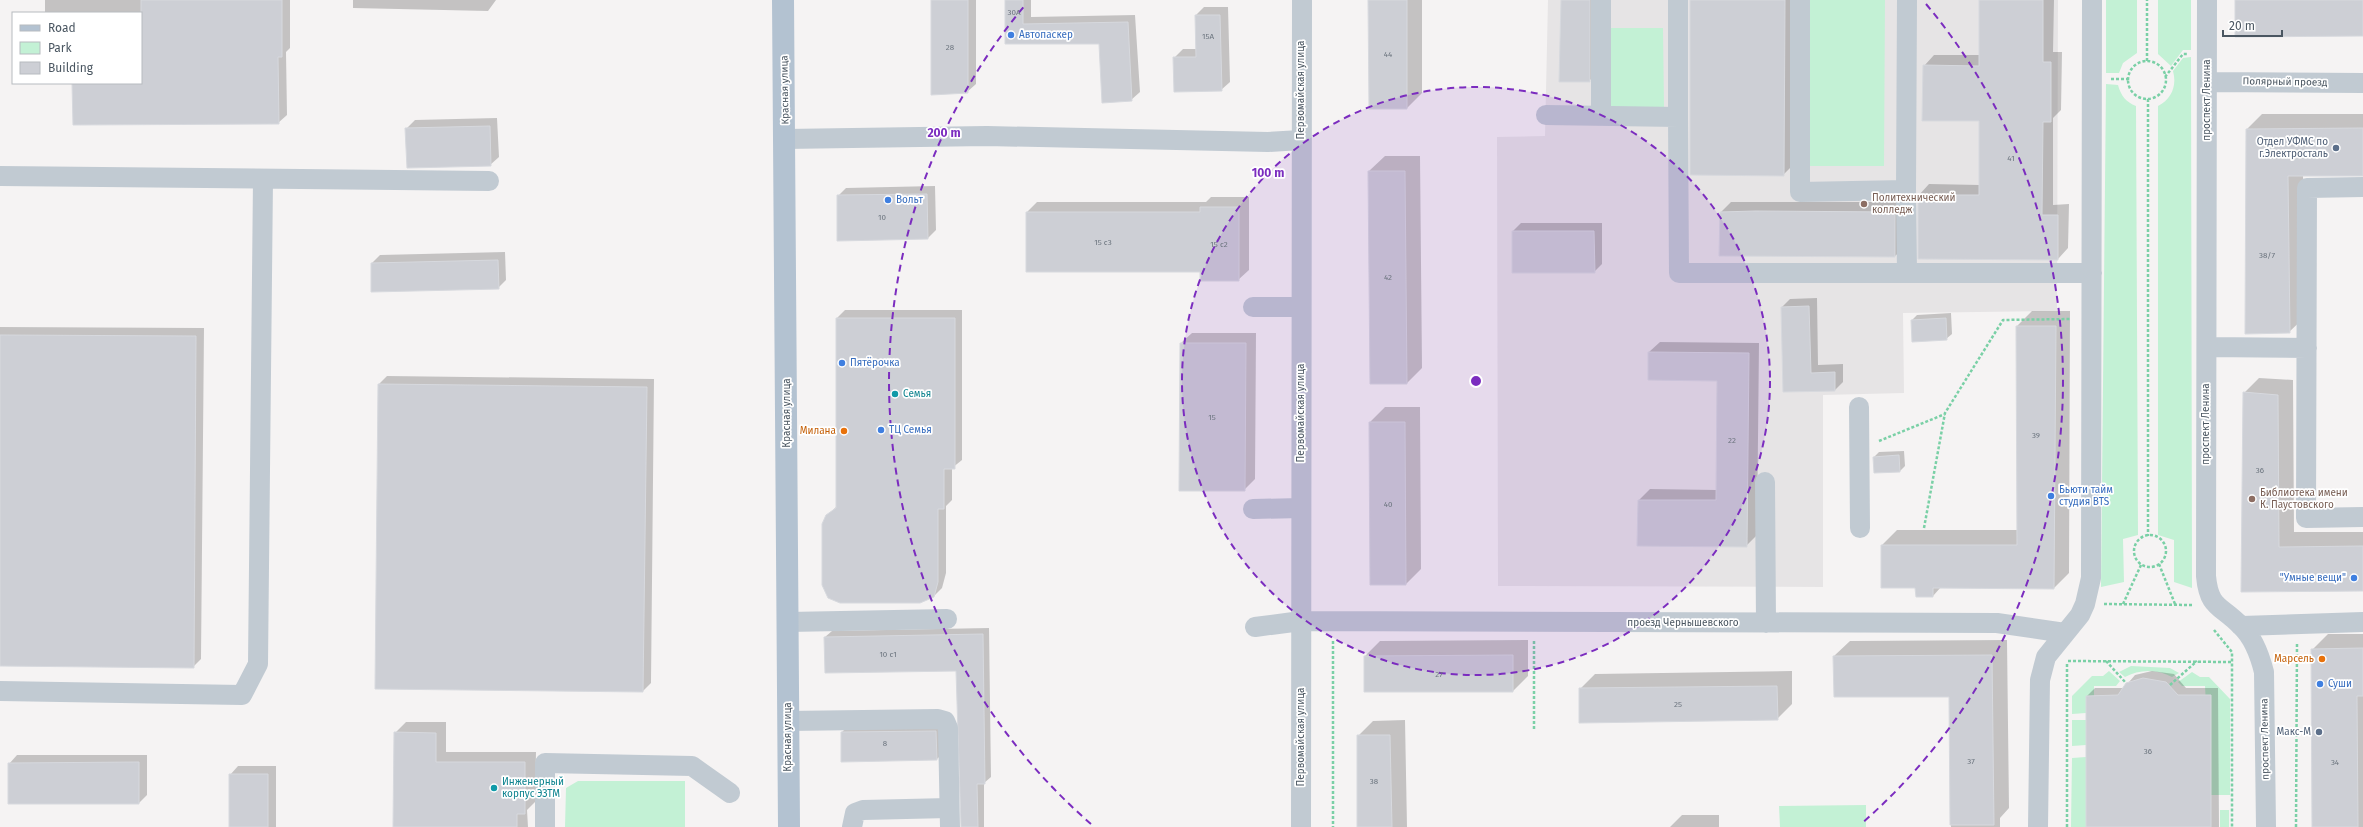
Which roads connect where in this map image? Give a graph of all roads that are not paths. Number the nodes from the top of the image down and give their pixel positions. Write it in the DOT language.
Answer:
graph roads {
  1 [pos="783,0"];
  2 [pos="1302,0"];
  3 [pos="1601,0"];
  4 [pos="1678,0"];
  5 [pos="1800,0"];
  6 [pos="1907,0"];
  7 [pos="2092,0"];
  8 [pos="2207,0"];
  9 [pos="2207,82"];
  10 [pos="2363,83"];
  11 [pos="1546,115"];
  12 [pos="1601,116"];
  13 [pos="1678,117"];
  14 [pos="785,139"];
  15 [pos="1301,140"];
  16 [pos="0,176"];
  17 [pos="263,179"];
  18 [pos="490,181"];
  19 [pos="2363,187"];
  20 [pos="1906,190"];
  21 [pos="1908,273"];
  22 [pos="2092,273"];
  23 [pos="1254,307"];
  24 [pos="1301,307"];
  25 [pos="2207,348"];
  26 [pos="2307,348"];
  27 [pos="1860,407"];
  28 [pos="1765,482"];
  29 [pos="1300,508"];
  30 [pos="1253,509"];
  31 [pos="2363,517"];
  32 [pos="1860,528"];
  33 [pos="947,619"];
  34 [pos="1301,621"];
  35 [pos="788,622"];
  36 [pos="2363,622"];
  37 [pos="1766,623"];
  38 [pos="2242,626"];
  39 [pos="1255,627"];
  40 [pos="2065,633"];
  41 [pos="0,691"];
  42 [pos="788,721"];
  43 [pos="730,793"];
  44 [pos="950,818"];
  45 [pos="545,827"];
  46 [pos="788,827"];
  47 [pos="852,827"];
  48 [pos="1301,827"];
  49 [pos="2038,827"];
  50 [pos="2266,827"];
  1 -- 14 [label="main road, Красная улица"];
  2 -- 15 [label="street, Первомайская улица"];
  3 -- 12 [label="street"];
  4 -- 13 [label="street"];
  5 -- 20 [label="street"];
  6 -- 20 [label="street"];
  7 -- 22 [label="street"];
  8 -- 9 [label="street, проспект Ленина"];
  9 -- 10 [label="street, Полярный проезд"];
  9 -- 25 [label="street, проспект Ленина"];
  11 -- 12 [label="street"];
  12 -- 13 [label="street"];
  13 -- 21 [label="street"];
  14 -- 15 [label="street"];
  14 -- 35 [label="main road, Красная улица"];
  15 -- 24 [label="street, Первомайская улица"];
  16 -- 17 [label="street"];
  17 -- 18 [label="street"];
  17 -- 41 [label="street"];
  19 -- 26 [label="street"];
  20 -- 21 [label="street"];
  21 -- 22 [label="street"];
  22 -- 40 [label="street"];
  23 -- 24 [label="street"];
  24 -- 29 [label="street, Первомайская улица"];
  25 -- 26 [label="street"];
  25 -- 38 [label="street, проспект Ленина"];
  26 -- 31 [label="street"];
  27 -- 32 [label="street"];
  28 -- 37 [label="street"];
  29 -- 30 [label="street"];
  29 -- 34 [label="street, Первомайская улица"];
  33 -- 35 [label="street"];
  34 -- 37 [label="street, проезд Чернышевского"];
  34 -- 39 [label="street, проезд Чернышевского"];
  34 -- 48 [label="street, Первомайская улица"];
  35 -- 42 [label="main road, Красная улица"];
  36 -- 38 [label="street"];
  37 -- 40 [label="street, проезд Чернышевского"];
  38 -- 50 [label="street, проспект Ленина"];
  40 -- 49 [label="street"];
  42 -- 44 [label="street"];
  42 -- 46 [label="main road, Красная улица"];
  43 -- 45 [label="street"];
  44 -- 47 [label="street"];
}
